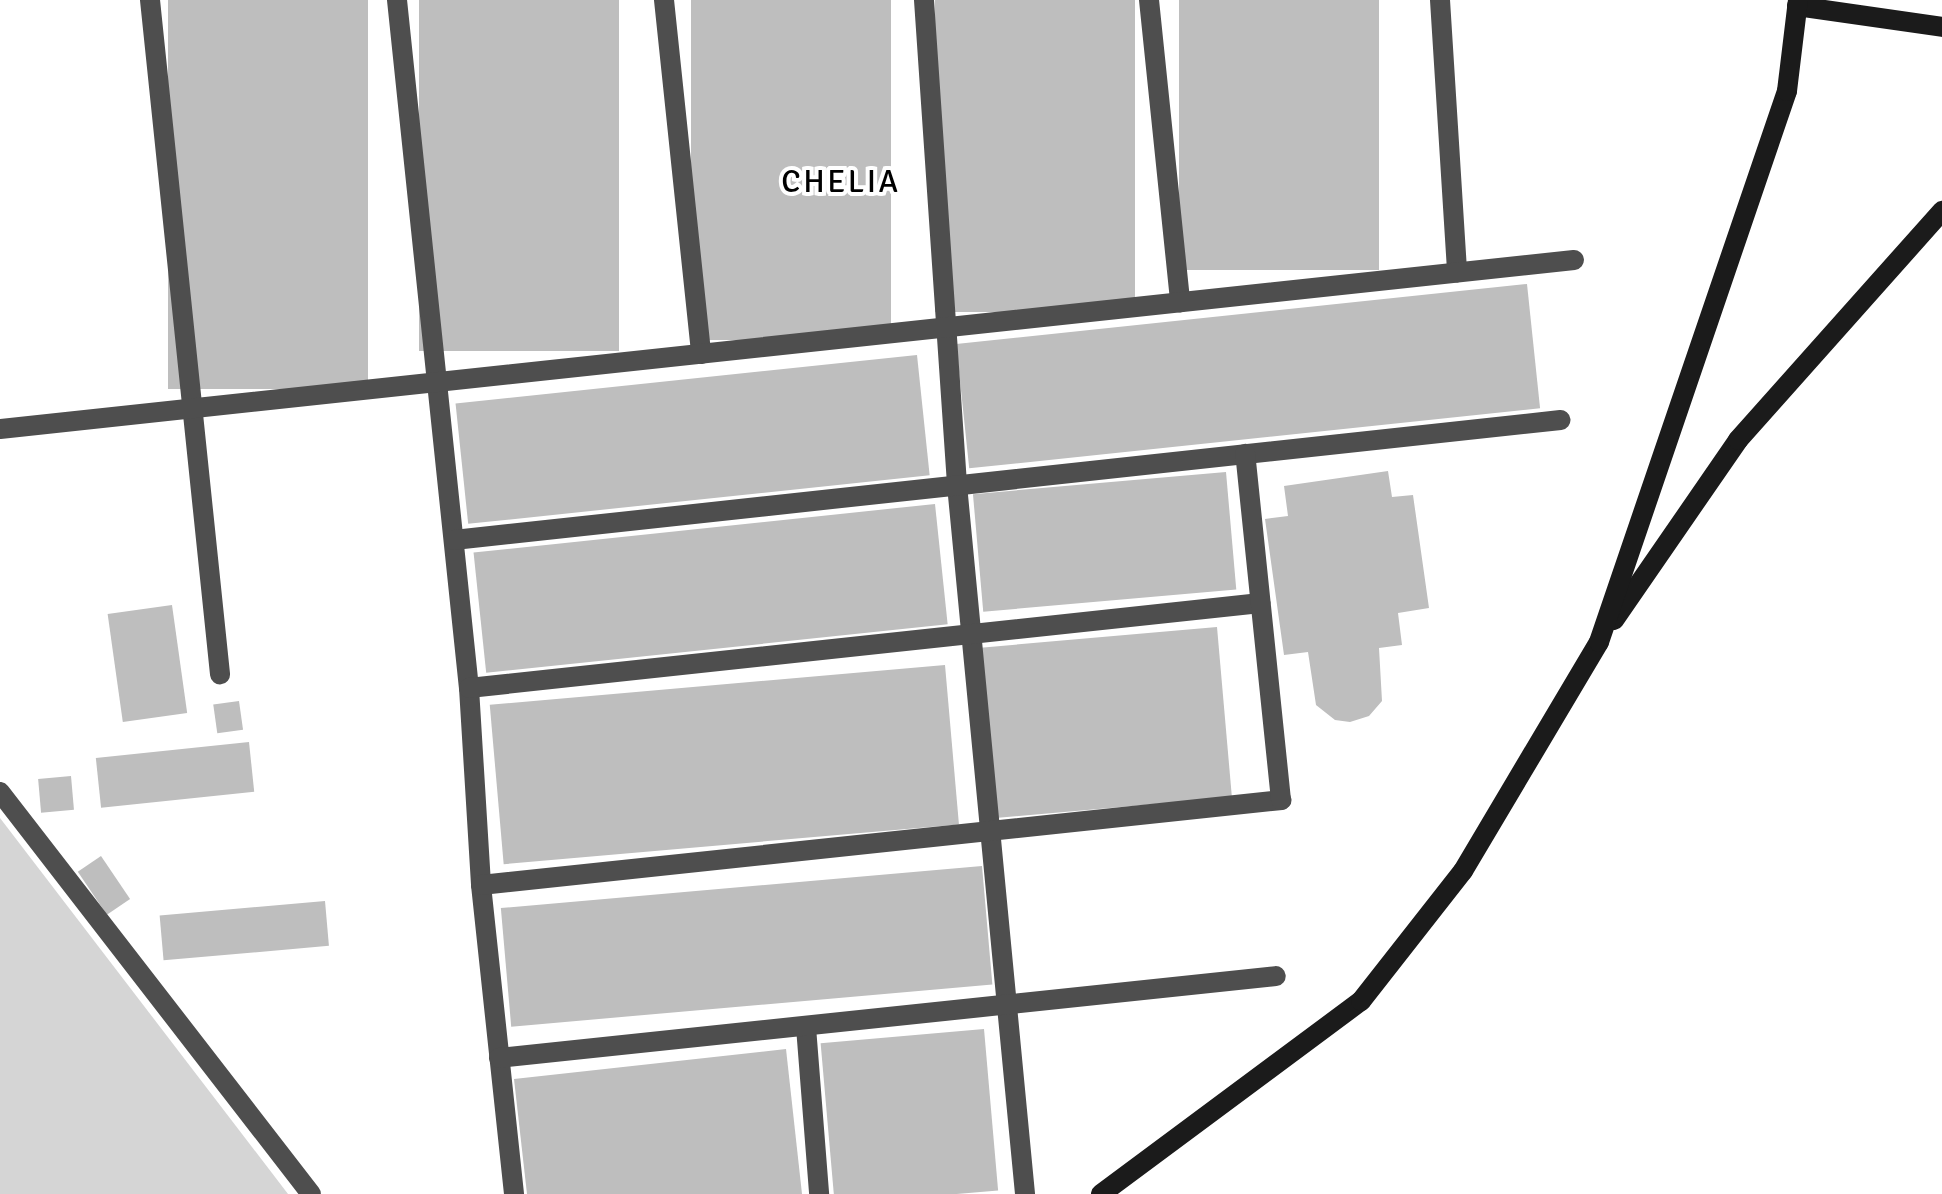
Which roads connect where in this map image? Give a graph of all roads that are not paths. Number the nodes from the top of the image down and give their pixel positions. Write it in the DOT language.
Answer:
graph roads {
  1 [pos="150,0"];
  2 [pos="398,0"];
  3 [pos="664,0"];
  4 [pos="924,0"];
  5 [pos="1148,0"];
  6 [pos="1440,0"];
  7 [pos="1798,3"];
  8 [pos="1942,27"];
  9 [pos="1942,210"];
  10 [pos="1574,260"];
  11 [pos="1458,272"];
  12 [pos="1180,302"];
  13 [pos="946,328"];
  14 [pos="701,354"];
  15 [pos="437,382"];
  16 [pos="192,408"];
  17 [pos="1562,420"];
  18 [pos="0,429"];
  19 [pos="1245,454"];
  20 [pos="957,486"];
  21 [pos="454,540"];
  22 [pos="1260,603"];
  23 [pos="970,634"];
  24 [pos="1598,642"];
  25 [pos="220,674"];
  26 [pos="469,688"];
  27 [pos="0,792"];
  28 [pos="989,832"];
  29 [pos="481,885"];
  30 [pos="1276,976"];
  31 [pos="1006,1006"];
  32 [pos="806,1027"];
  33 [pos="499,1058"];
  34 [pos="311,1194"];
  35 [pos="514,1194"];
  36 [pos="818,1194"];
  37 [pos="1025,1194"];
  38 [pos="1101,1194"];
  1 -- 16 [label="street"];
  2 -- 15 [label="street"];
  3 -- 14 [label="street"];
  4 -- 13 [label="street"];
  5 -- 12 [label="street"];
  6 -- 11 [label="street"];
  7 -- 8 [label="main road"];
  7 -- 24 [label="main road"];
  9 -- 24 [label="main road"];
  10 -- 11 [label="street"];
  11 -- 12 [label="street"];
  12 -- 13 [label="street"];
  13 -- 14 [label="street"];
  13 -- 20 [label="street"];
  14 -- 15 [label="street"];
  15 -- 16 [label="street"];
  15 -- 21 [label="street"];
  16 -- 18 [label="street"];
  16 -- 25 [label="street"];
  17 -- 19 [label="street"];
  19 -- 20 [label="street"];
  19 -- 22 [label="street"];
  20 -- 21 [label="street"];
  20 -- 23 [label="street"];
  21 -- 26 [label="street"];
  22 -- 23 [label="street"];
  22 -- 28 [label="street"];
  23 -- 26 [label="street"];
  23 -- 28 [label="street"];
  24 -- 38 [label="main road"];
  26 -- 29 [label="street"];
  27 -- 34 [label="street"];
  28 -- 29 [label="street"];
  28 -- 31 [label="street"];
  29 -- 33 [label="street"];
  30 -- 31 [label="street"];
  31 -- 32 [label="street"];
  31 -- 37 [label="street"];
  32 -- 33 [label="street"];
  32 -- 36 [label="street"];
  33 -- 35 [label="street"];
}
